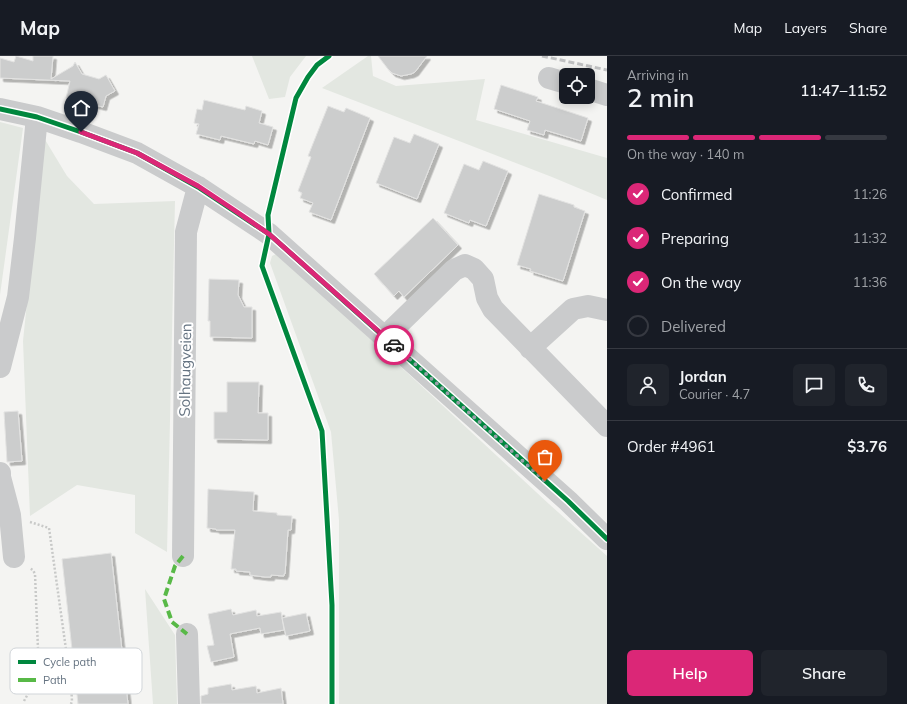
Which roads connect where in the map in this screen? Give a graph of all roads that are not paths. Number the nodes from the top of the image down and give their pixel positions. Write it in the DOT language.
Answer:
graph roads {
  1 [pos="595,91"];
  2 [pos="607,95"];
  3 [pos="0,109"];
  4 [pos="37,118"];
  5 [pos="198,186"];
  6 [pos="607,310"];
  7 [pos="386,337"];
  8 [pos="530,348"];
  9 [pos="0,367"];
  10 [pos="607,426"];
  11 [pos="0,473"];
  12 [pos="607,539"];
  13 [pos="183,556"];
  14 [pos="14,557"];
  15 [pos="187,634"];
  16 [pos="189,704"];
  1 -- 2 [label="street"];
  3 -- 4 [label="street"];
  4 -- 5 [label="street"];
  4 -- 9 [label="street"];
  5 -- 7 [label="street"];
  5 -- 13 [label="street, Solhaugveien"];
  6 -- 8 [label="street"];
  7 -- 8 [label="street"];
  7 -- 12 [label="street"];
  8 -- 10 [label="street"];
  11 -- 14 [label="street"];
  15 -- 16 [label="street"];
}
